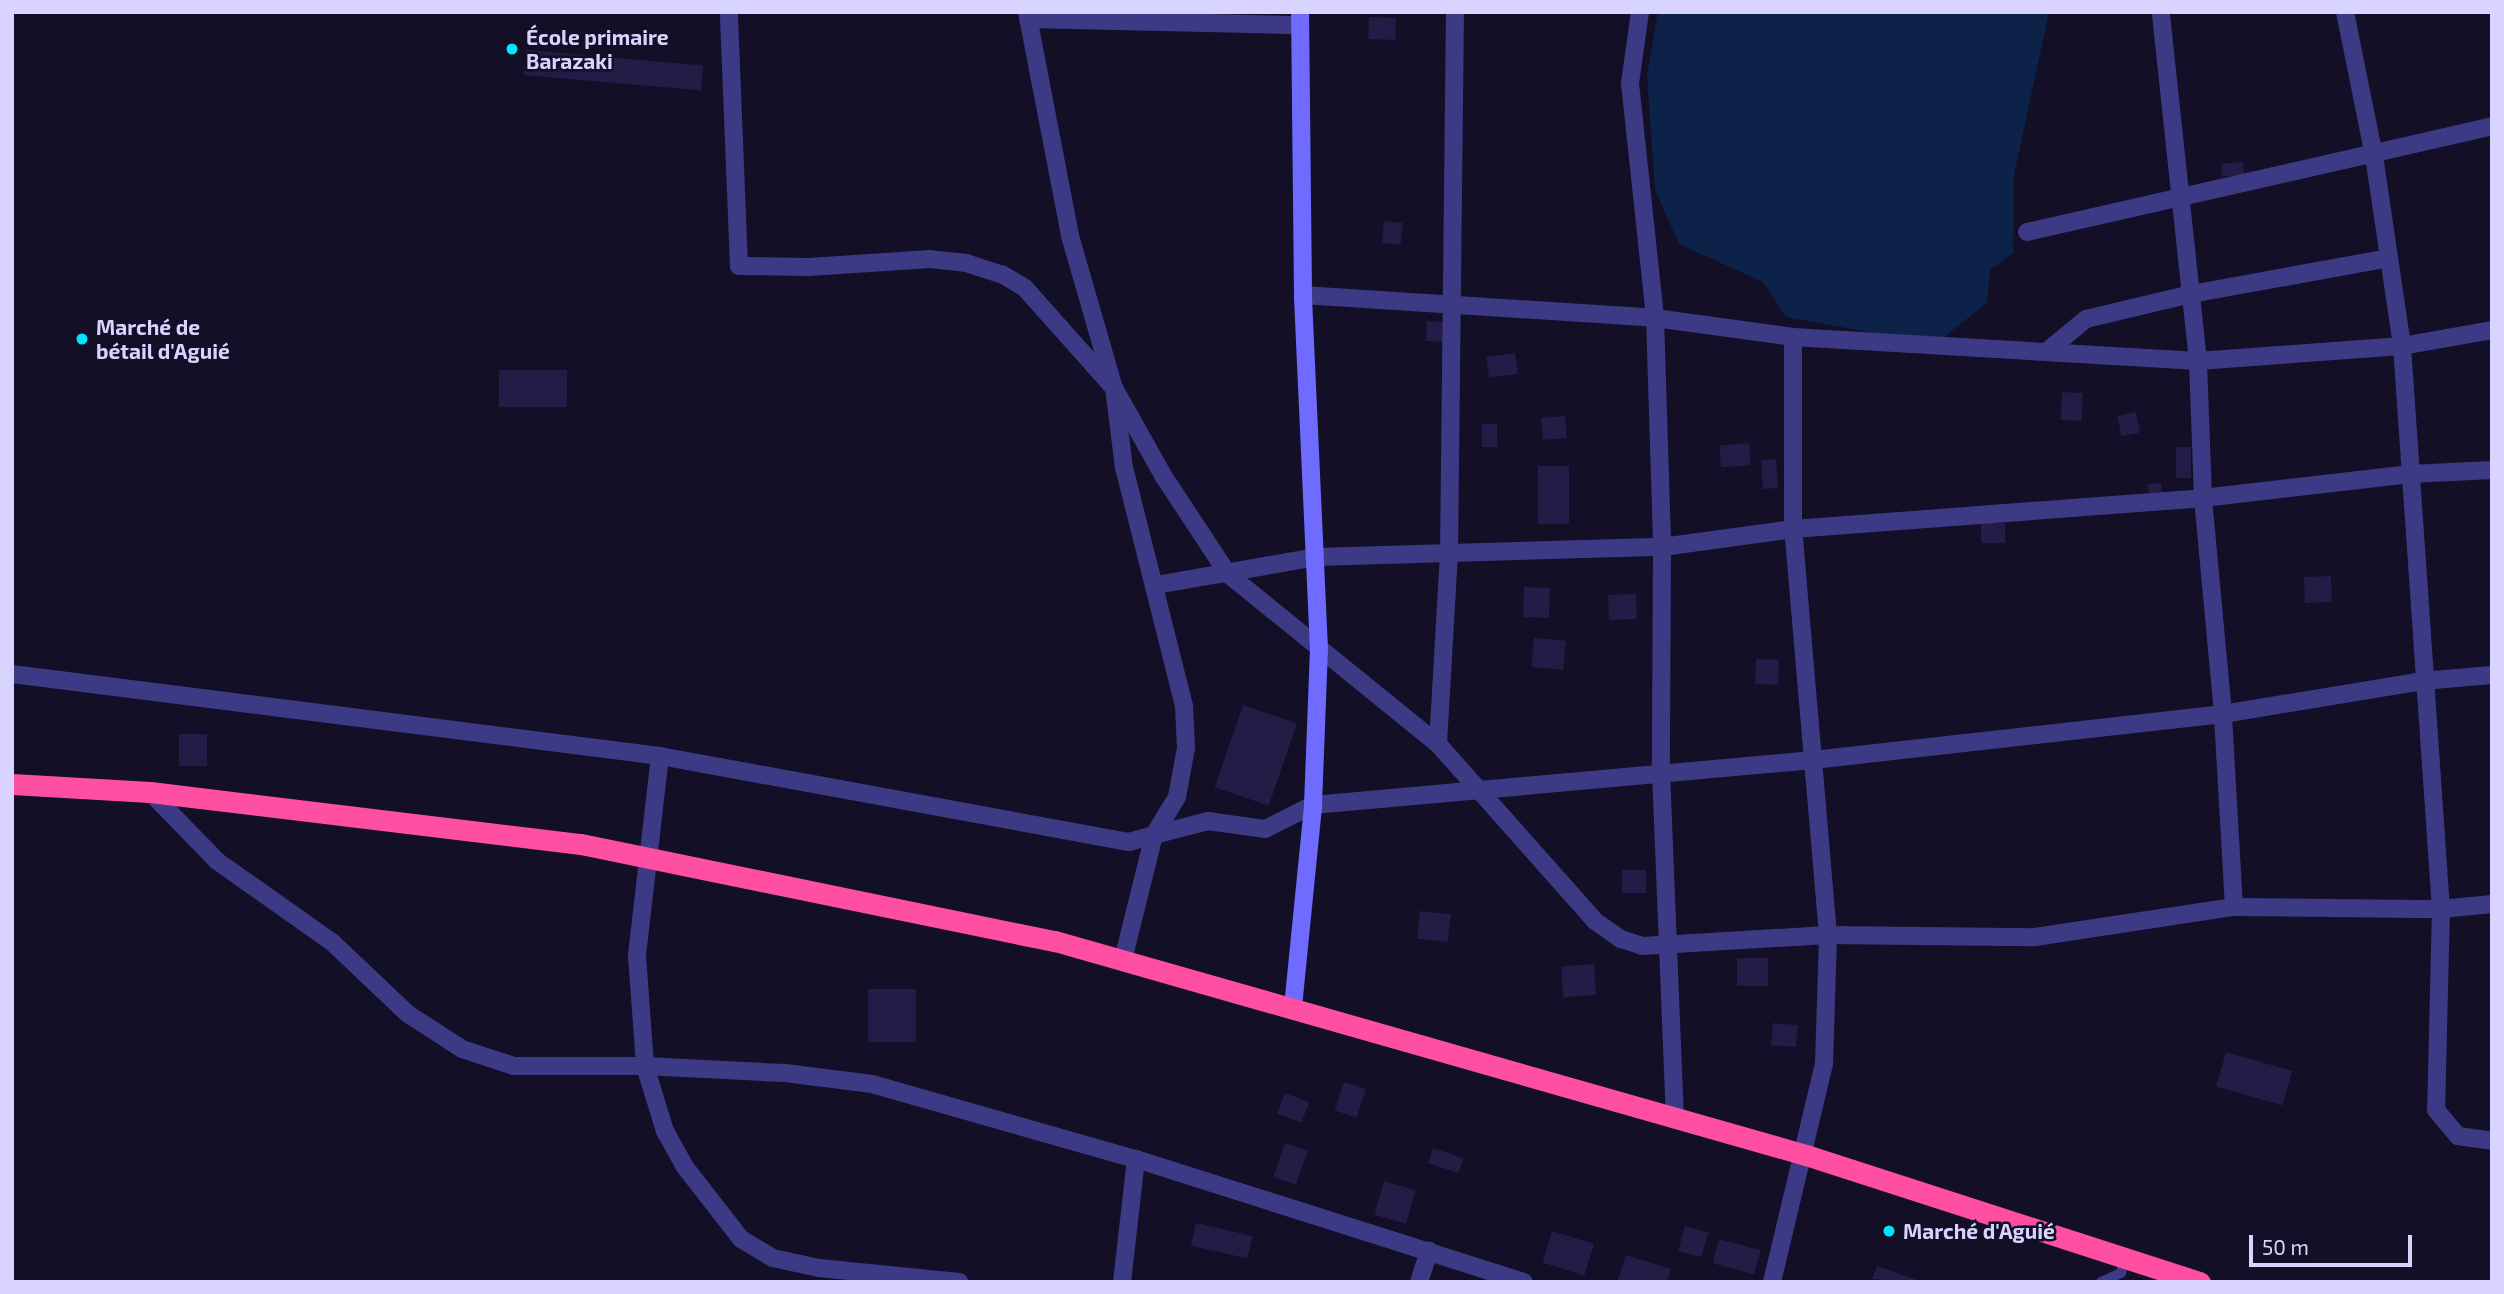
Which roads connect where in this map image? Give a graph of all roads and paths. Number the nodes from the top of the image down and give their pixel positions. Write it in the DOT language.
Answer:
graph roads {
  1 [pos="729,12"];
  2 [pos="1455,12"];
  3 [pos="1640,12"];
  4 [pos="2161,12"];
  5 [pos="2345,12"];
  6 [pos="1027,15"];
  7 [pos="1300,18"];
  8 [pos="2492,126"];
  9 [pos="2374,156"];
  10 [pos="2181,196"];
  11 [pos="2027,232"];
  12 [pos="2389,258"];
  13 [pos="2191,294"];
  14 [pos="1303,295"];
  15 [pos="1451,303"];
  16 [pos="1655,318"];
  17 [pos="2492,330"];
  18 [pos="1793,337"];
  19 [pos="2402,346"];
  20 [pos="2046,352"];
  21 [pos="2198,361"];
  22 [pos="1114,388"];
  23 [pos="2492,470"];
  24 [pos="2411,474"];
  25 [pos="2203,498"];
  26 [pos="1793,529"];
  27 [pos="1662,547"];
  28 [pos="1449,555"];
  29 [pos="1317,557"];
  30 [pos="1228,574"];
  31 [pos="1156,585"];
  32 [pos="1319,650"];
  33 [pos="12,674"];
  34 [pos="2492,675"];
  35 [pos="2422,681"];
  36 [pos="2224,714"];
  37 [pos="1438,744"];
  38 [pos="660,756"];
  39 [pos="1813,760"];
  40 [pos="1661,772"];
  41 [pos="12,784"];
  42 [pos="150,792"];
  43 [pos="1483,792"];
  44 [pos="1313,805"];
  45 [pos="1154,835"];
  46 [pos="648,858"];
  47 [pos="2492,904"];
  48 [pos="2234,907"];
  49 [pos="2441,909"];
  50 [pos="1828,935"];
  51 [pos="1671,943"];
  52 [pos="1123,960"];
  53 [pos="1293,1007"];
  54 [pos="645,1066"];
  55 [pos="1675,1117"];
  56 [pos="2492,1141"];
  57 [pos="1806,1155"];
  58 [pos="1136,1159"];
  59 [pos="1429,1251"];
  60 [pos="2125,1258"];
  61 [pos="959,1282"];
  62 [pos="1122,1282"];
  63 [pos="1419,1282"];
  64 [pos="1524,1282"];
  65 [pos="1772,1282"];
  66 [pos="2101,1282"];
  67 [pos="2200,1282"];
  1 -- 22 [label="street"];
  2 -- 15 [label="street"];
  3 -- 16 [label="street"];
  4 -- 10 [label="street"];
  5 -- 9 [label="street"];
  6 -- 7 [label="street"];
  6 -- 22 [label="street"];
  7 -- 14 [label="street"];
  8 -- 9 [label="street"];
  9 -- 10 [label="street"];
  9 -- 12 [label="street"];
  10 -- 11 [label="street"];
  10 -- 13 [label="street"];
  12 -- 13 [label="street"];
  12 -- 19 [label="street"];
  13 -- 20 [label="street"];
  13 -- 21 [label="street"];
  14 -- 15 [label="street"];
  14 -- 29 [label="street"];
  15 -- 16 [label="street"];
  15 -- 28 [label="street"];
  16 -- 18 [label="street"];
  16 -- 27 [label="street"];
  17 -- 19 [label="street"];
  18 -- 20 [label="street"];
  18 -- 26 [label="street"];
  19 -- 21 [label="street"];
  19 -- 24 [label="street"];
  20 -- 21 [label="street"];
  21 -- 25 [label="street"];
  22 -- 30 [label="street"];
  22 -- 31 [label="street"];
  23 -- 24 [label="street"];
  24 -- 25 [label="street"];
  24 -- 35 [label="street"];
  25 -- 26 [label="street"];
  25 -- 36 [label="street"];
  26 -- 27 [label="street"];
  26 -- 39 [label="street"];
  27 -- 28 [label="street"];
  27 -- 40 [label="street"];
  28 -- 29 [label="street"];
  28 -- 37 [label="street"];
  29 -- 30 [label="street"];
  29 -- 32 [label="street"];
  30 -- 31 [label="street"];
  30 -- 32 [label="street"];
  31 -- 45 [label="street"];
  32 -- 37 [label="street"];
  32 -- 44 [label="street"];
  33 -- 38 [label="street"];
  34 -- 35 [label="street"];
  35 -- 36 [label="street"];
  35 -- 49 [label="street"];
  36 -- 39 [label="street"];
  36 -- 48 [label="street"];
  37 -- 43 [label="street"];
  38 -- 45 [label="street"];
  38 -- 46 [label="street"];
  39 -- 40 [label="street"];
  39 -- 50 [label="street"];
  40 -- 43 [label="street"];
  40 -- 51 [label="street"];
  41 -- 42 [label="highway"];
  42 -- 46 [label="highway"];
  42 -- 54 [label="street"];
  43 -- 44 [label="street"];
  43 -- 51 [label="street"];
  44 -- 45 [label="street"];
  44 -- 53 [label="street"];
  45 -- 52 [label="street"];
  46 -- 52 [label="highway"];
  46 -- 54 [label="street"];
  47 -- 49 [label="street"];
  48 -- 49 [label="street"];
  48 -- 50 [label="street"];
  49 -- 56 [label="street"];
  50 -- 51 [label="street"];
  50 -- 57 [label="street"];
  51 -- 55 [label="street"];
  52 -- 53 [label="highway"];
  53 -- 55 [label="highway"];
  54 -- 58 [label="street"];
  54 -- 61 [label="street"];
  55 -- 57 [label="highway"];
  57 -- 60 [label="highway"];
  57 -- 65 [label="street"];
  58 -- 59 [label="street"];
  58 -- 62 [label="street"];
  59 -- 63 [label="street"];
  59 -- 64 [label="street"];
  60 -- 66 [label="lane"];
  60 -- 67 [label="highway"];
}
